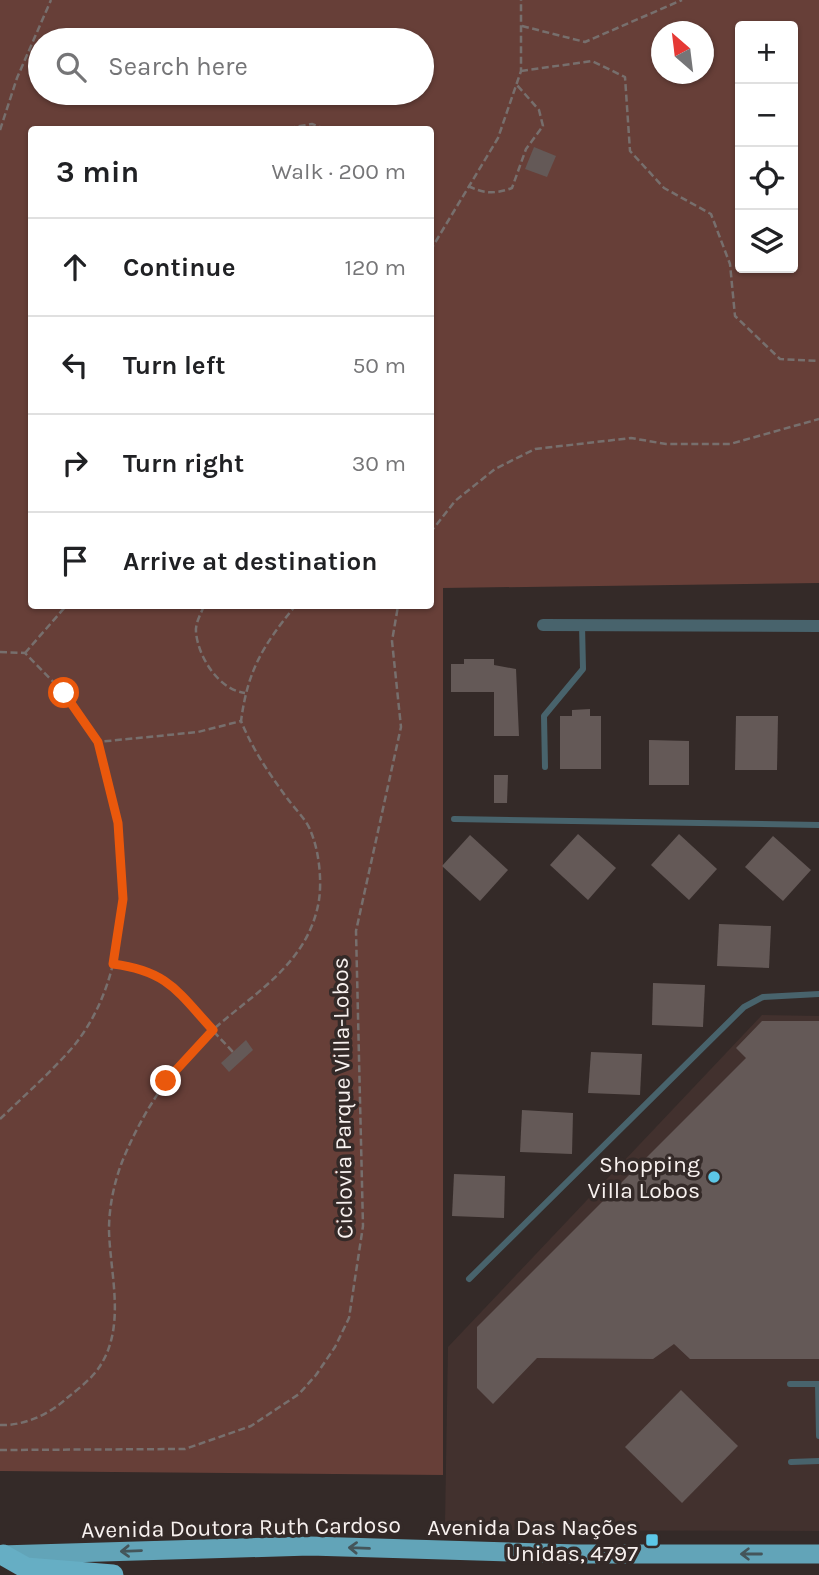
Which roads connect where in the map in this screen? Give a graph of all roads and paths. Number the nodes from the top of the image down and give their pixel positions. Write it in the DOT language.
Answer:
graph roads {
  1 [pos="51,0"];
  2 [pos="521,0"];
  3 [pos="682,0"];
  4 [pos="522,26"];
  5 [pos="39,28"];
  6 [pos="28,53"];
  7 [pos="521,71"];
  8 [pos="516,84"];
  9 [pos="0,130"];
  10 [pos="468,186"];
  11 [pos="434,244"];
  12 [pos="819,361"];
  13 [pos="819,419"];
  14 [pos="434,528"];
  15 [pos="63,609"];
  16 [pos="203,609"];
  17 [pos="293,609"];
  18 [pos="397,609"];
  19 [pos="543,625"];
  20 [pos="582,625"];
  21 [pos="819,626"];
  22 [pos="0,652"];
  23 [pos="25,653"];
  24 [pos="244,693"];
  25 [pos="241,721"];
  26 [pos="98,742"];
  27 [pos="545,767"];
  28 [pos="454,819"];
  29 [pos="819,825"];
  30 [pos="113,964"];
  31 [pos="819,993"];
  32 [pos="213,1030"];
  33 [pos="233,1052"];
  34 [pos="0,1119"];
  35 [pos="468,1279"];
  36 [pos="790,1384"];
  37 [pos="0,1425"];
  38 [pos="819,1436"];
  39 [pos="0,1450"];
  40 [pos="819,1461"];
  41 [pos="791,1462"];
  42 [pos="819,1554"];
  43 [pos="2,1555"];
  44 [pos="114,1575"];
  1 -- 5 [label="path"];
  2 -- 4 [label="path"];
  3 -- 4 [label="path"];
  4 -- 7 [label="path"];
  6 -- 9 [label="path"];
  7 -- 8 [label="path"];
  7 -- 12 [label="path"];
  8 -- 10 [label="path"];
  8 -- 10 [label="path"];
  10 -- 11 [label="path"];
  13 -- 14 [label="path"];
  15 -- 23 [label="path"];
  16 -- 24 [label="path"];
  17 -- 24 [label="path"];
  18 -- 39 [label="path, Ciclovia Parque Villa-Lobos"];
  19 -- 20 [label="street"];
  20 -- 21 [label="street"];
  20 -- 27 [label="lane"];
  22 -- 23 [label="path"];
  23 -- 26 [label="path"];
  24 -- 25 [label="path"];
  25 -- 26 [label="path"];
  25 -- 32 [label="path"];
  26 -- 30 [label="path"];
  28 -- 29 [label="lane"];
  30 -- 32 [label="path"];
  30 -- 34 [label="path"];
  31 -- 35 [label="lane"];
  32 -- 33 [label="path"];
  32 -- 37 [label="path"];
  36 -- 38 [label="lane"];
  40 -- 41 [label="lane"];
  42 -- 43 [label="highway, Avenida Doutora Ruth Cardoso, one-way"];
  43 -- 44 [label="highway"];
}
